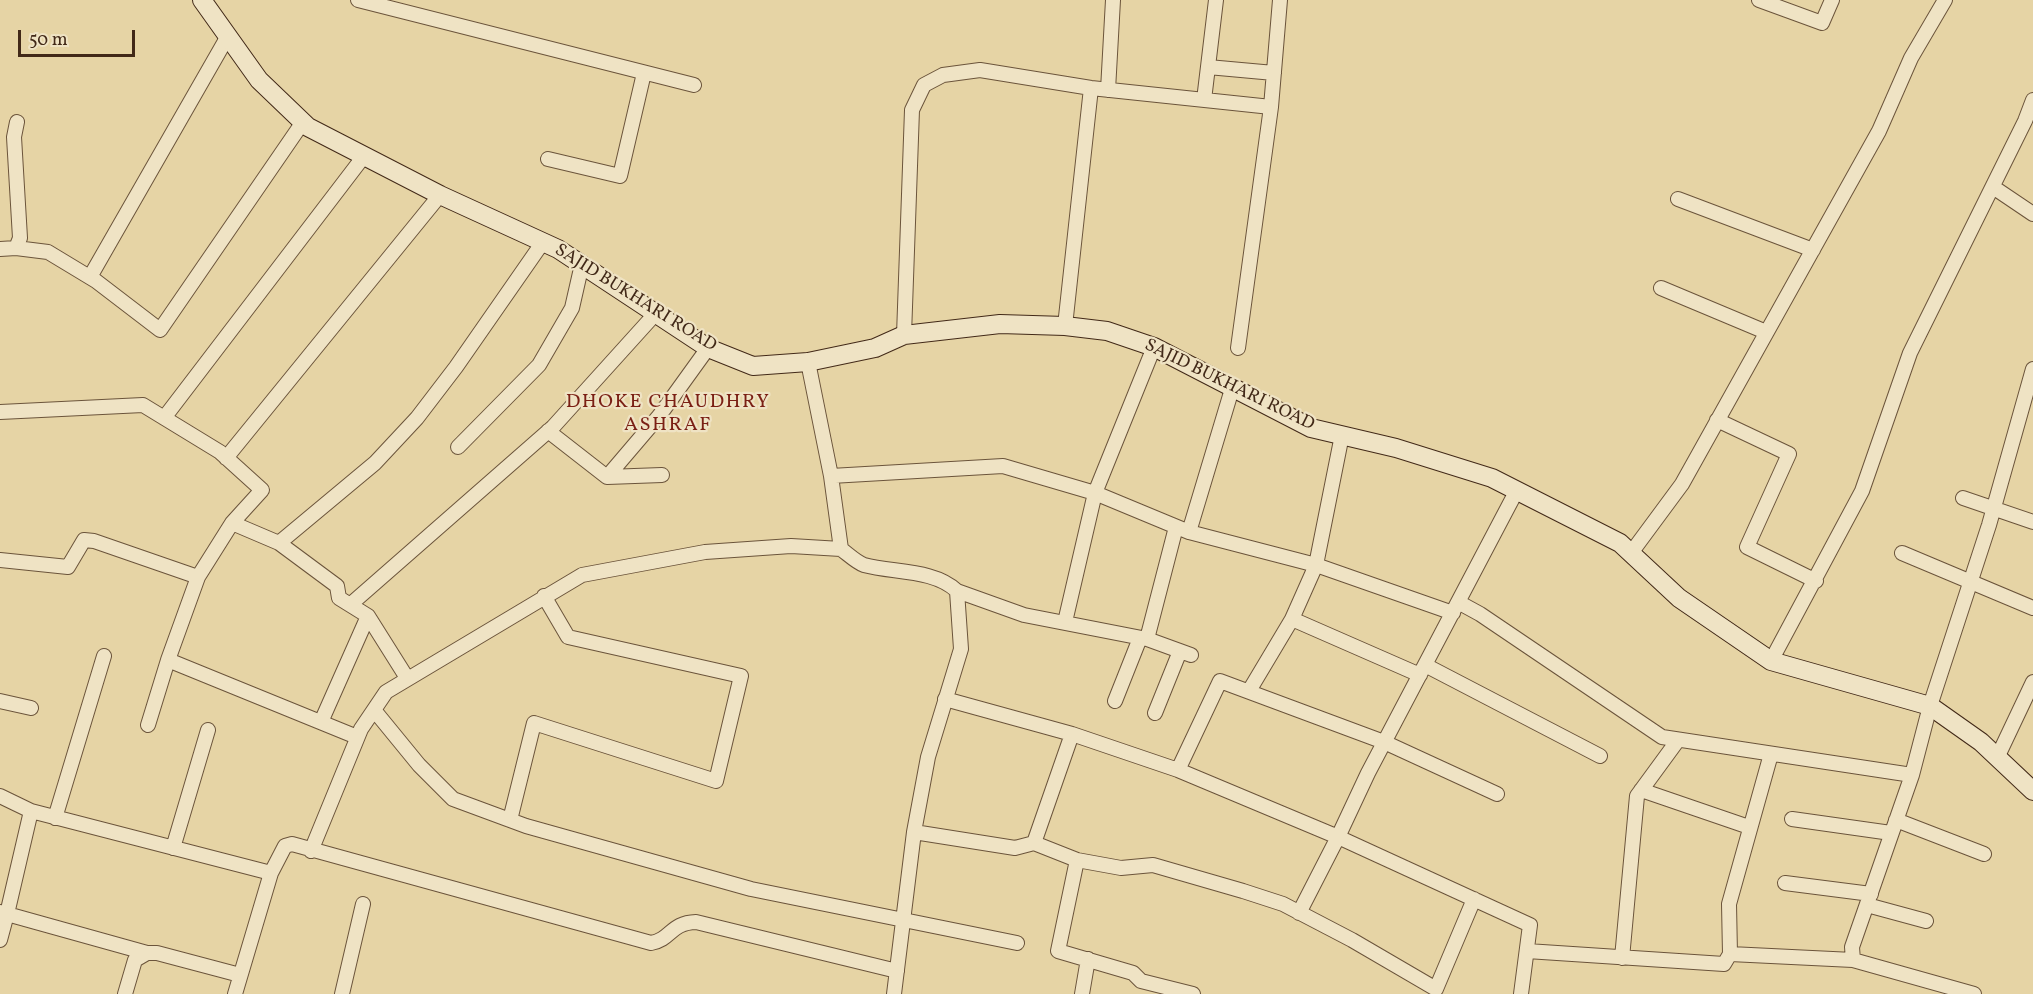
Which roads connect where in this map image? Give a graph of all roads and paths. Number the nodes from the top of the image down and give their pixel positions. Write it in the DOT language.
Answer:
graph roads {
  1 [pos="202,0"];
  2 [pos="358,0"];
  3 [pos="1113,0"];
  4 [pos="1216,0"];
  5 [pos="1280,0"];
  6 [pos="1760,0"];
  7 [pos="1832,0"];
  8 [pos="1946,0"];
  9 [pos="228,36"];
  10 [pos="1208,68"];
  11 [pos="644,73"];
  12 [pos="1274,73"];
  13 [pos="694,85"];
  14 [pos="1090,88"];
  15 [pos="1108,90"];
  16 [pos="1204,100"];
  17 [pos="2033,100"];
  18 [pos="1271,107"];
  19 [pos="17,122"];
  20 [pos="303,122"];
  21 [pos="364,156"];
  22 [pos="548,159"];
  23 [pos="1993,187"];
  24 [pos="440,195"];
  25 [pos="1678,199"];
  26 [pos="2033,214"];
  27 [pos="543,242"];
  28 [pos="16,248"];
  29 [pos="0,249"];
  30 [pos="1813,250"];
  31 [pos="582,264"];
  32 [pos="90,277"];
  33 [pos="1661,288"];
  34 [pos="656,313"];
  35 [pos="1065,326"];
  36 [pos="1766,332"];
  37 [pos="904,335"];
  38 [pos="1154,347"];
  39 [pos="708,348"];
  40 [pos="1238,348"];
  41 [pos="808,362"];
  42 [pos="2033,369"];
  43 [pos="1232,389"];
  44 [pos="0,412"];
  45 [pos="164,418"];
  46 [pos="1717,420"];
  47 [pos="548,431"];
  48 [pos="1342,435"];
  49 [pos="458,447"];
  50 [pos="226,458"];
  51 [pos="662,475"];
  52 [pos="831,476"];
  53 [pos="607,477"];
  54 [pos="1517,490"];
  55 [pos="1095,494"];
  56 [pos="1963,498"];
  57 [pos="1994,510"];
  58 [pos="2033,522"];
  59 [pos="231,523"];
  60 [pos="1182,530"];
  61 [pos="279,543"];
  62 [pos="841,549"];
  63 [pos="1631,553"];
  64 [pos="1902,553"];
  65 [pos="0,560"];
  66 [pos="1316,565"];
  67 [pos="198,577"];
  68 [pos="1971,580"];
  69 [pos="1816,581"];
  70 [pos="957,591"];
  71 [pos="544,596"];
  72 [pos="351,604"];
  73 [pos="1455,608"];
  74 [pos="2033,608"];
  75 [pos="368,616"];
  76 [pos="1292,620"];
  77 [pos="1065,622"];
  78 [pos="1143,638"];
  79 [pos="104,656"];
  80 [pos="168,660"];
  81 [pos="1771,661"];
  82 [pos="1422,670"];
  83 [pos="407,678"];
  84 [pos="2033,682"];
  85 [pos="1249,691"];
  86 [pos="945,699"];
  87 [pos="0,701"];
  88 [pos="1114,701"];
  89 [pos="1930,706"];
  90 [pos="31,708"];
  91 [pos="374,710"];
  92 [pos="1155,713"];
  93 [pos="321,722"];
  94 [pos="148,725"];
  95 [pos="208,730"];
  96 [pos="1072,734"];
  97 [pos="357,737"];
  98 [pos="1678,740"];
  99 [pos="1384,742"];
  100 [pos="1771,754"];
  101 [pos="1600,756"];
  102 [pos="1997,758"];
  103 [pos="1178,770"];
  104 [pos="1912,775"];
  105 [pos="1641,790"];
  106 [pos="2033,791"];
  107 [pos="1497,794"];
  108 [pos="0,796"];
  109 [pos="31,811"];
  110 [pos="55,818"];
  111 [pos="1792,819"];
  112 [pos="510,820"];
  113 [pos="1749,827"];
  114 [pos="1894,827"];
  115 [pos="914,832"];
  116 [pos="1338,837"];
  117 [pos="1034,843"];
  118 [pos="173,848"];
  119 [pos="311,851"];
  120 [pos="1983,854"];
  121 [pos="1077,860"];
  122 [pos="271,873"];
  123 [pos="1785,883"];
  124 [pos="1474,899"];
  125 [pos="1869,900"];
  126 [pos="363,904"];
  127 [pos="3,913"];
  128 [pos="1299,913"];
  129 [pos="1926,921"];
  130 [pos="904,922"];
  131 [pos="0,940"];
  132 [pos="1017,943"];
  133 [pos="1527,951"];
  134 [pos="147,953"];
  135 [pos="1730,954"];
  136 [pos="1623,958"];
  137 [pos="1088,959"];
  138 [pos="1853,960"];
  139 [pos="897,971"];
  140 [pos="240,975"];
  141 [pos="125,994"];
  142 [pos="235,994"];
  143 [pos="342,994"];
  144 [pos="894,994"];
  145 [pos="1082,994"];
  146 [pos="1193,994"];
  147 [pos="1521,994"];
  148 [pos="1974,994"];
  1 -- 9 [label="street, SAJID BUKHARI ROAD"];
  2 -- 11 [label="street"];
  3 -- 15 [label="street"];
  4 -- 10 [label="street"];
  5 -- 12 [label="street"];
  6 -- 7 [label="street"];
  8 -- 30 [label="street"];
  9 -- 20 [label="street, SAJID BUKHARI ROAD"];
  9 -- 32 [label="street"];
  10 -- 12 [label="street"];
  10 -- 16 [label="street"];
  11 -- 13 [label="street"];
  11 -- 22 [label="street"];
  12 -- 18 [label="street"];
  14 -- 15 [label="street"];
  14 -- 35 [label="street"];
  14 -- 37 [label="street"];
  15 -- 16 [label="street"];
  16 -- 18 [label="street"];
  17 -- 23 [label="street"];
  18 -- 40 [label="street"];
  19 -- 28 [label="street"];
  20 -- 21 [label="street, SAJID BUKHARI ROAD"];
  20 -- 32 [label="street"];
  21 -- 24 [label="street, SAJID BUKHARI ROAD"];
  21 -- 45 [label="street"];
  23 -- 26 [label="street"];
  23 -- 69 [label="street"];
  24 -- 27 [label="street, SAJID BUKHARI ROAD"];
  24 -- 50 [label="street"];
  25 -- 30 [label="street"];
  27 -- 31 [label="street, SAJID BUKHARI ROAD"];
  27 -- 61 [label="street"];
  28 -- 29 [label="street"];
  28 -- 32 [label="street"];
  30 -- 36 [label="street"];
  31 -- 34 [label="street, SAJID BUKHARI ROAD"];
  31 -- 49 [label="street"];
  33 -- 36 [label="street"];
  34 -- 39 [label="street, SAJID BUKHARI ROAD"];
  34 -- 47 [label="street"];
  35 -- 37 [label="street, SAJID BUKHARI ROAD"];
  35 -- 38 [label="street, SAJID BUKHARI ROAD"];
  36 -- 46 [label="street"];
  37 -- 41 [label="street, SAJID BUKHARI ROAD"];
  38 -- 43 [label="street, SAJID BUKHARI ROAD"];
  38 -- 55 [label="street"];
  39 -- 41 [label="street, SAJID BUKHARI ROAD"];
  39 -- 53 [label="street"];
  41 -- 52 [label="street"];
  42 -- 57 [label="street"];
  43 -- 48 [label="street, SAJID BUKHARI ROAD"];
  43 -- 60 [label="street"];
  44 -- 45 [label="street"];
  45 -- 50 [label="street"];
  46 -- 63 [label="street"];
  46 -- 69 [label="street"];
  47 -- 53 [label="street"];
  47 -- 72 [label="street"];
  48 -- 54 [label="street, SAJID BUKHARI ROAD"];
  48 -- 66 [label="street"];
  50 -- 59 [label="street"];
  51 -- 53 [label="street"];
  52 -- 55 [label="street"];
  52 -- 62 [label="street"];
  54 -- 63 [label="street, SAJID BUKHARI ROAD"];
  54 -- 73 [label="street"];
  55 -- 60 [label="street"];
  55 -- 77 [label="street"];
  56 -- 57 [label="street"];
  57 -- 58 [label="street"];
  57 -- 68 [label="street"];
  59 -- 61 [label="street"];
  59 -- 67 [label="street"];
  60 -- 66 [label="street"];
  60 -- 78 [label="street"];
  61 -- 72 [label="street"];
  62 -- 70 [label="street"];
  62 -- 71 [label="street"];
  63 -- 81 [label="street, SAJID BUKHARI ROAD"];
  64 -- 68 [label="street"];
  65 -- 67 [label="street"];
  66 -- 73 [label="street"];
  66 -- 76 [label="street"];
  67 -- 80 [label="street"];
  68 -- 74 [label="street"];
  68 -- 89 [label="street"];
  69 -- 81 [label="street"];
  70 -- 77 [label="street"];
  70 -- 86 [label="street"];
  71 -- 83 [label="street"];
  71 -- 112 [label="street"];
  72 -- 75 [label="street"];
  73 -- 82 [label="street"];
  73 -- 98 [label="street"];
  75 -- 83 [label="street"];
  75 -- 93 [label="street"];
  76 -- 82 [label="street"];
  76 -- 85 [label="street"];
  77 -- 78 [label="street"];
  78 -- 88 [label="street"];
  78 -- 92 [label="street"];
  79 -- 110 [label="street"];
  80 -- 93 [label="street"];
  80 -- 94 [label="street"];
  81 -- 89 [label="street, SAJID BUKHARI ROAD"];
  82 -- 99 [label="street"];
  82 -- 101 [label="street"];
  83 -- 91 [label="street"];
  84 -- 102 [label="street"];
  85 -- 99 [label="street"];
  85 -- 103 [label="street"];
  86 -- 96 [label="street"];
  86 -- 115 [label="street"];
  87 -- 90 [label="street"];
  89 -- 102 [label="street, SAJID BUKHARI ROAD"];
  89 -- 104 [label="street"];
  91 -- 97 [label="street"];
  91 -- 112 [label="street"];
  93 -- 97 [label="street"];
  95 -- 118 [label="street"];
  96 -- 103 [label="street"];
  96 -- 117 [label="street"];
  97 -- 119 [label="street"];
  98 -- 100 [label="street"];
  98 -- 105 [label="street"];
  99 -- 107 [label="street"];
  99 -- 116 [label="street"];
  100 -- 104 [label="street"];
  100 -- 113 [label="street"];
  102 -- 106 [label="street, SAJID BUKHARI ROAD"];
  103 -- 116 [label="street"];
  104 -- 114 [label="street"];
  105 -- 113 [label="street"];
  105 -- 136 [label="street"];
  108 -- 109 [label="street"];
  109 -- 110 [label="street"];
  109 -- 127 [label="street"];
  110 -- 118 [label="street"];
  111 -- 114 [label="street"];
  112 -- 130 [label="street"];
  113 -- 135 [label="street"];
  114 -- 120 [label="street"];
  114 -- 125 [label="street"];
  115 -- 117 [label="street"];
  115 -- 130 [label="street"];
  116 -- 124 [label="street"];
  116 -- 128 [label="street"];
  117 -- 121 [label="street"];
  118 -- 122 [label="street"];
  119 -- 122 [label="street"];
  119 -- 139 [label="street"];
  121 -- 128 [label="street"];
  121 -- 137 [label="street"];
  122 -- 140 [label="street"];
  123 -- 125 [label="street"];
  124 -- 128 [label="street"];
  124 -- 133 [label="street"];
  125 -- 129 [label="street"];
  125 -- 138 [label="street"];
  126 -- 143 [label="street"];
  127 -- 131 [label="street"];
  127 -- 134 [label="street"];
  130 -- 132 [label="street"];
  130 -- 139 [label="street"];
  133 -- 136 [label="street"];
  133 -- 147 [label="street"];
  134 -- 140 [label="street"];
  134 -- 141 [label="street"];
  135 -- 136 [label="street"];
  135 -- 138 [label="street"];
  137 -- 145 [label="street"];
  137 -- 146 [label="street"];
  138 -- 148 [label="street"];
  139 -- 144 [label="street"];
  140 -- 142 [label="street"];
}
